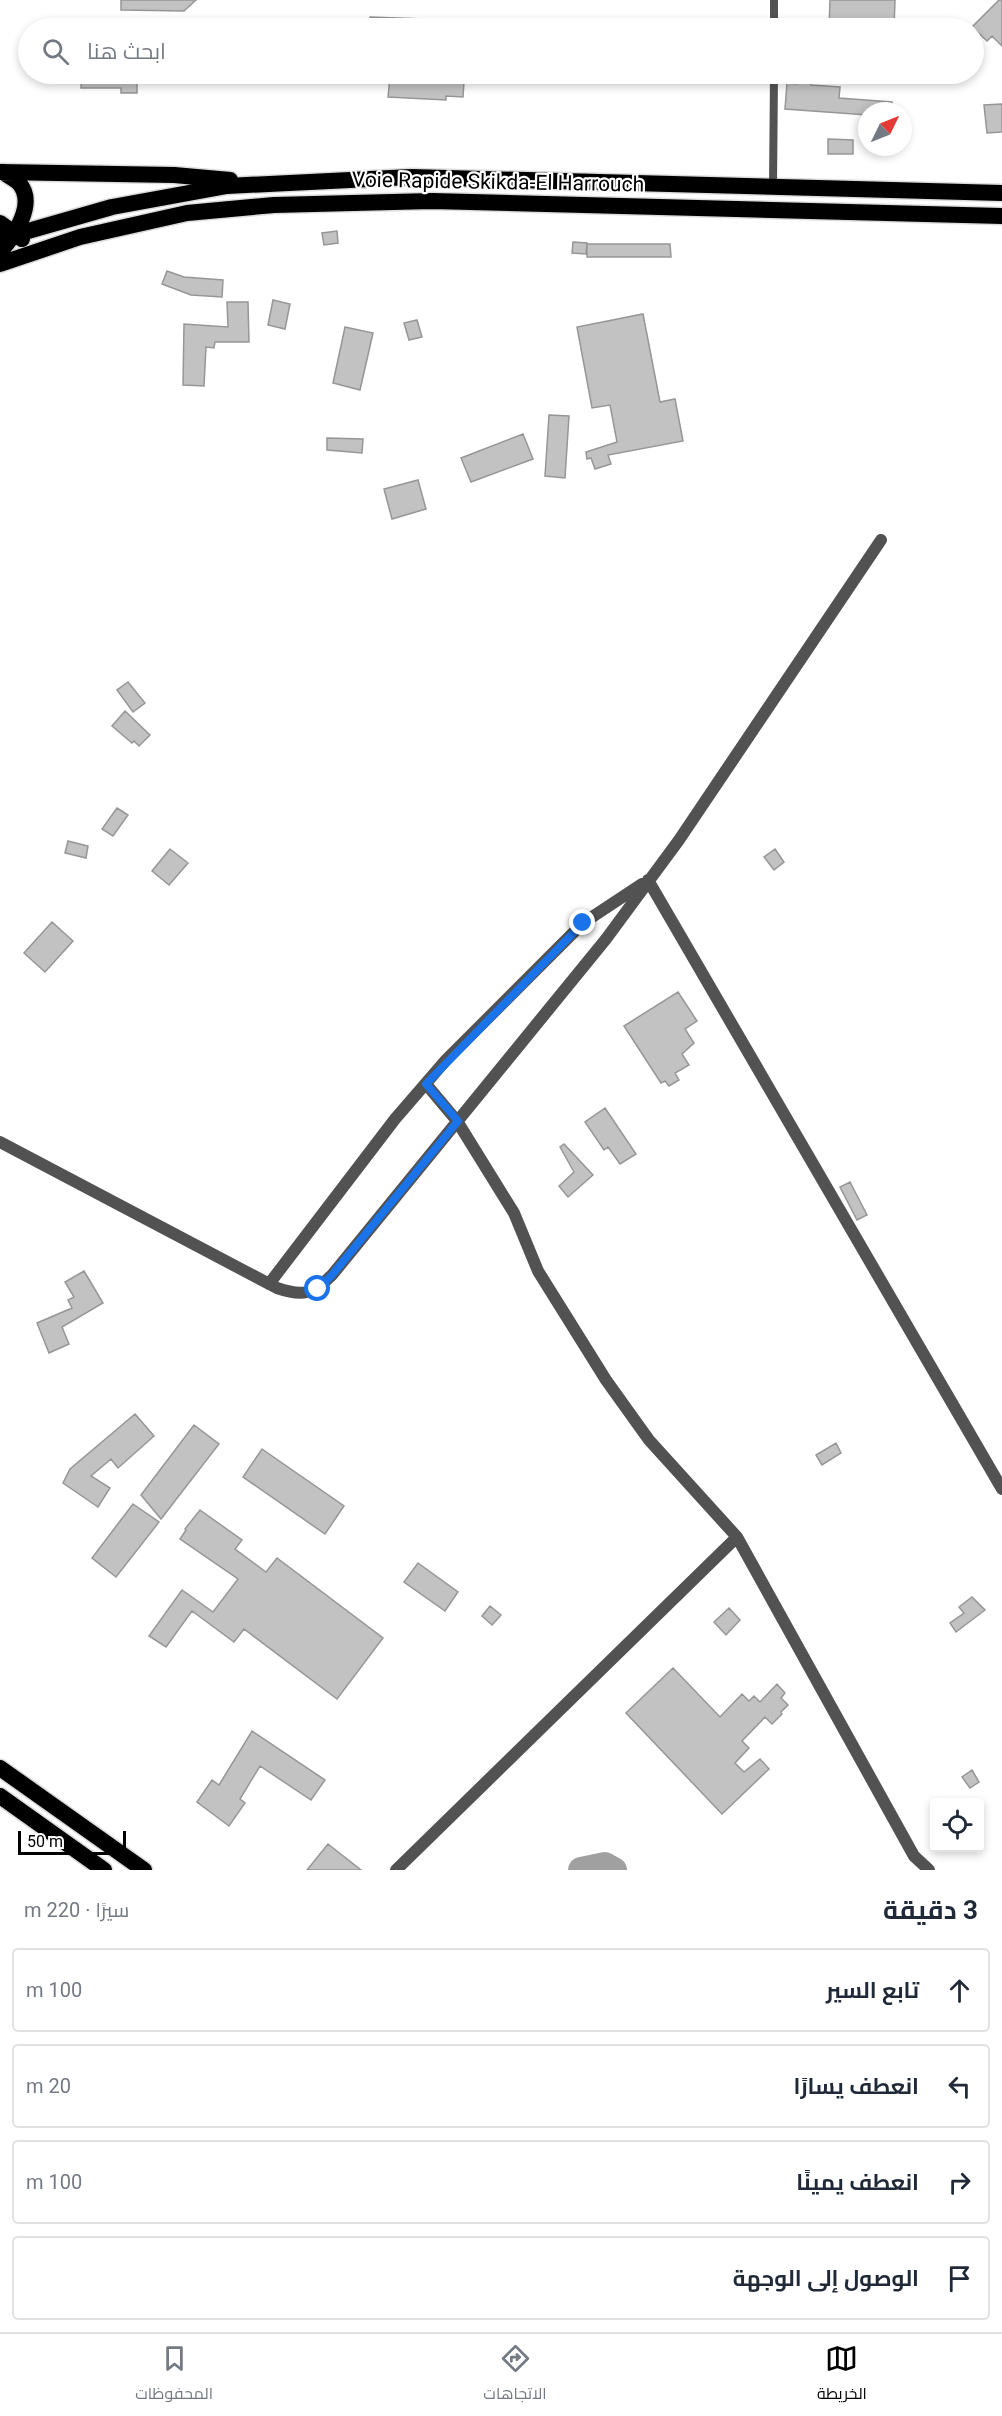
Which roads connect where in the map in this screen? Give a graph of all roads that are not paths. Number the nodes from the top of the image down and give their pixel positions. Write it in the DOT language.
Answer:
graph roads {
  1 [pos="774,0"];
  2 [pos="774,18"];
  3 [pos="774,84"];
  4 [pos="2,172"];
  5 [pos="275,184"];
  6 [pos="772,188"];
  7 [pos="1002,193"];
  8 [pos="1002,216"];
  9 [pos="0,223"];
  10 [pos="7,237"];
  11 [pos="44,249"];
  12 [pos="0,252"];
  13 [pos="0,264"];
  14 [pos="881,540"];
  15 [pos="648,880"];
  16 [pos="426,1084"];
  17 [pos="458,1121"];
  18 [pos="0,1142"];
  19 [pos="268,1284"];
  20 [pos="1002,1489"];
  21 [pos="737,1537"];
  22 [pos="0,1768"];
  23 [pos="0,1796"];
  24 [pos="104,1870"];
  25 [pos="144,1870"];
  26 [pos="396,1870"];
  27 [pos="929,1870"];
  1 -- 2 [label="lane"];
  3 -- 6 [label="lane"];
  4 -- 5 [label="highway"];
  4 -- 10 [label="highway"];
  5 -- 6 [label="highway, Voie Rapide Skikda-El Harrouch"];
  5 -- 10 [label="highway, Voie Rapide Skikda-El Harrouch"];
  6 -- 7 [label="highway, Voie Rapide Skikda-El Harrouch"];
  8 -- 11 [label="highway, Voie Rapide Skikda-El Harrouch"];
  9 -- 10 [label="highway"];
  10 -- 11 [label="highway"];
  10 -- 12 [label="highway"];
  11 -- 13 [label="highway, Voie Rapide Skikda-El Harrouch"];
  14 -- 15 [label="street"];
  15 -- 16 [label="street"];
  15 -- 17 [label="street"];
  15 -- 20 [label="street"];
  16 -- 17 [label="street"];
  16 -- 19 [label="street"];
  17 -- 19 [label="street"];
  17 -- 21 [label="street"];
  18 -- 19 [label="street"];
  21 -- 26 [label="street"];
  21 -- 27 [label="street"];
  22 -- 25 [label="highway"];
  23 -- 24 [label="highway"];
}
